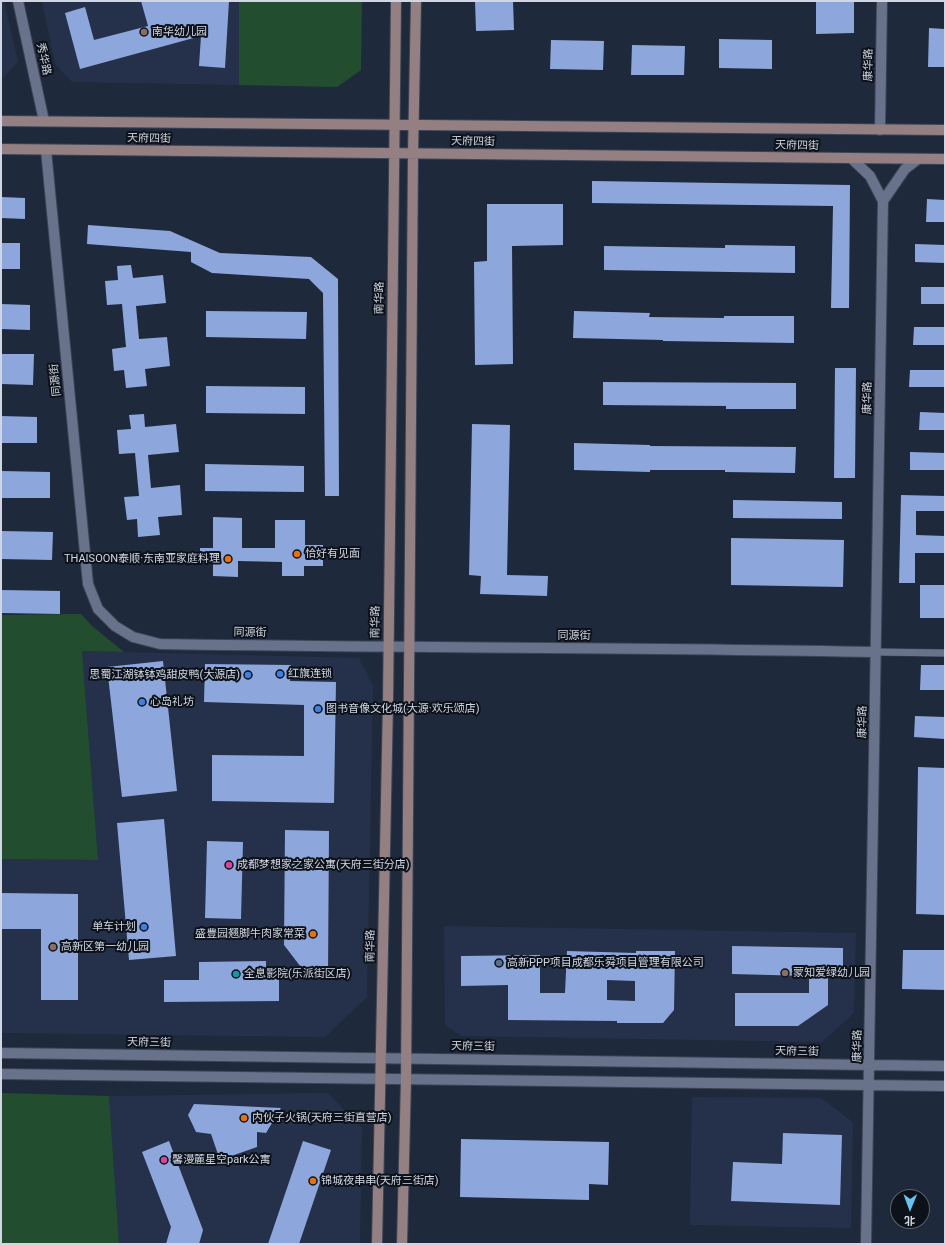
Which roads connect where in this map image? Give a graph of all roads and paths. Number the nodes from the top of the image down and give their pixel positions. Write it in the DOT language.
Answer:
graph roads {
  1 [pos="18,1"];
  2 [pos="396,1"];
  3 [pos="416,1"];
  4 [pos="882,1"];
  5 [pos="1,121"];
  6 [pos="44,121"];
  7 [pos="394,125"];
  8 [pos="414,125"];
  9 [pos="880,130"];
  10 [pos="945,130"];
  11 [pos="1,149"];
  12 [pos="46,150"];
  13 [pos="393,153"];
  14 [pos="413,154"];
  15 [pos="851,158"];
  16 [pos="918,159"];
  17 [pos="945,159"];
  18 [pos="883,201"];
  19 [pos="388,648"];
  20 [pos="410,648"];
  21 [pos="876,652"];
  22 [pos="945,653"];
  23 [pos="1,1053"];
  24 [pos="381,1058"];
  25 [pos="405,1058"];
  26 [pos="869,1065"];
  27 [pos="945,1066"];
  28 [pos="1,1074"];
  29 [pos="380,1078"];
  30 [pos="406,1079"];
  31 [pos="869,1085"];
  32 [pos="945,1086"];
  33 [pos="377,1244"];
  34 [pos="402,1244"];
  35 [pos="866,1244"];
  1 -- 6 [label="street, 秀华路"];
  2 -- 7 [label="main road, 南华路"];
  3 -- 8 [label="main road"];
  4 -- 9 [label="street, 康华路"];
  5 -- 6 [label="main road, 天府四街"];
  6 -- 7 [label="main road, 天府四街"];
  7 -- 8 [label="main road, 天府四街"];
  7 -- 13 [label="main road, 南华路"];
  8 -- 9 [label="main road, 天府四街"];
  8 -- 14 [label="main road"];
  9 -- 10 [label="main road, 天府四街"];
  11 -- 12 [label="main road, 天府四街"];
  12 -- 13 [label="main road, 天府四街"];
  12 -- 19 [label="street, 同源街"];
  13 -- 14 [label="main road, 天府四街"];
  13 -- 19 [label="main road, 南华路"];
  14 -- 15 [label="main road, 天府四街"];
  14 -- 20 [label="main road"];
  15 -- 16 [label="main road, 天府四街"];
  15 -- 18 [label="street"];
  16 -- 17 [label="main road, 天府四街"];
  16 -- 18 [label="street"];
  18 -- 21 [label="street, 康华路"];
  19 -- 20 [label="street, 同源街"];
  19 -- 24 [label="main road, 南华路"];
  20 -- 21 [label="street, 同源街"];
  20 -- 25 [label="main road"];
  21 -- 22 [label="street"];
  21 -- 26 [label="street, 康华路"];
  23 -- 24 [label="street, 天府三街"];
  24 -- 25 [label="street, 天府三街"];
  24 -- 29 [label="main road, 南华路"];
  25 -- 26 [label="street, 天府三街"];
  25 -- 30 [label="main road"];
  26 -- 27 [label="street, 天府三街"];
  26 -- 31 [label="street, 康华路"];
  28 -- 29 [label="street"];
  29 -- 30 [label="street"];
  29 -- 33 [label="main road, 南华路"];
  30 -- 31 [label="street"];
  30 -- 34 [label="main road"];
  31 -- 32 [label="street"];
  31 -- 35 [label="street, 康华路"];
}
